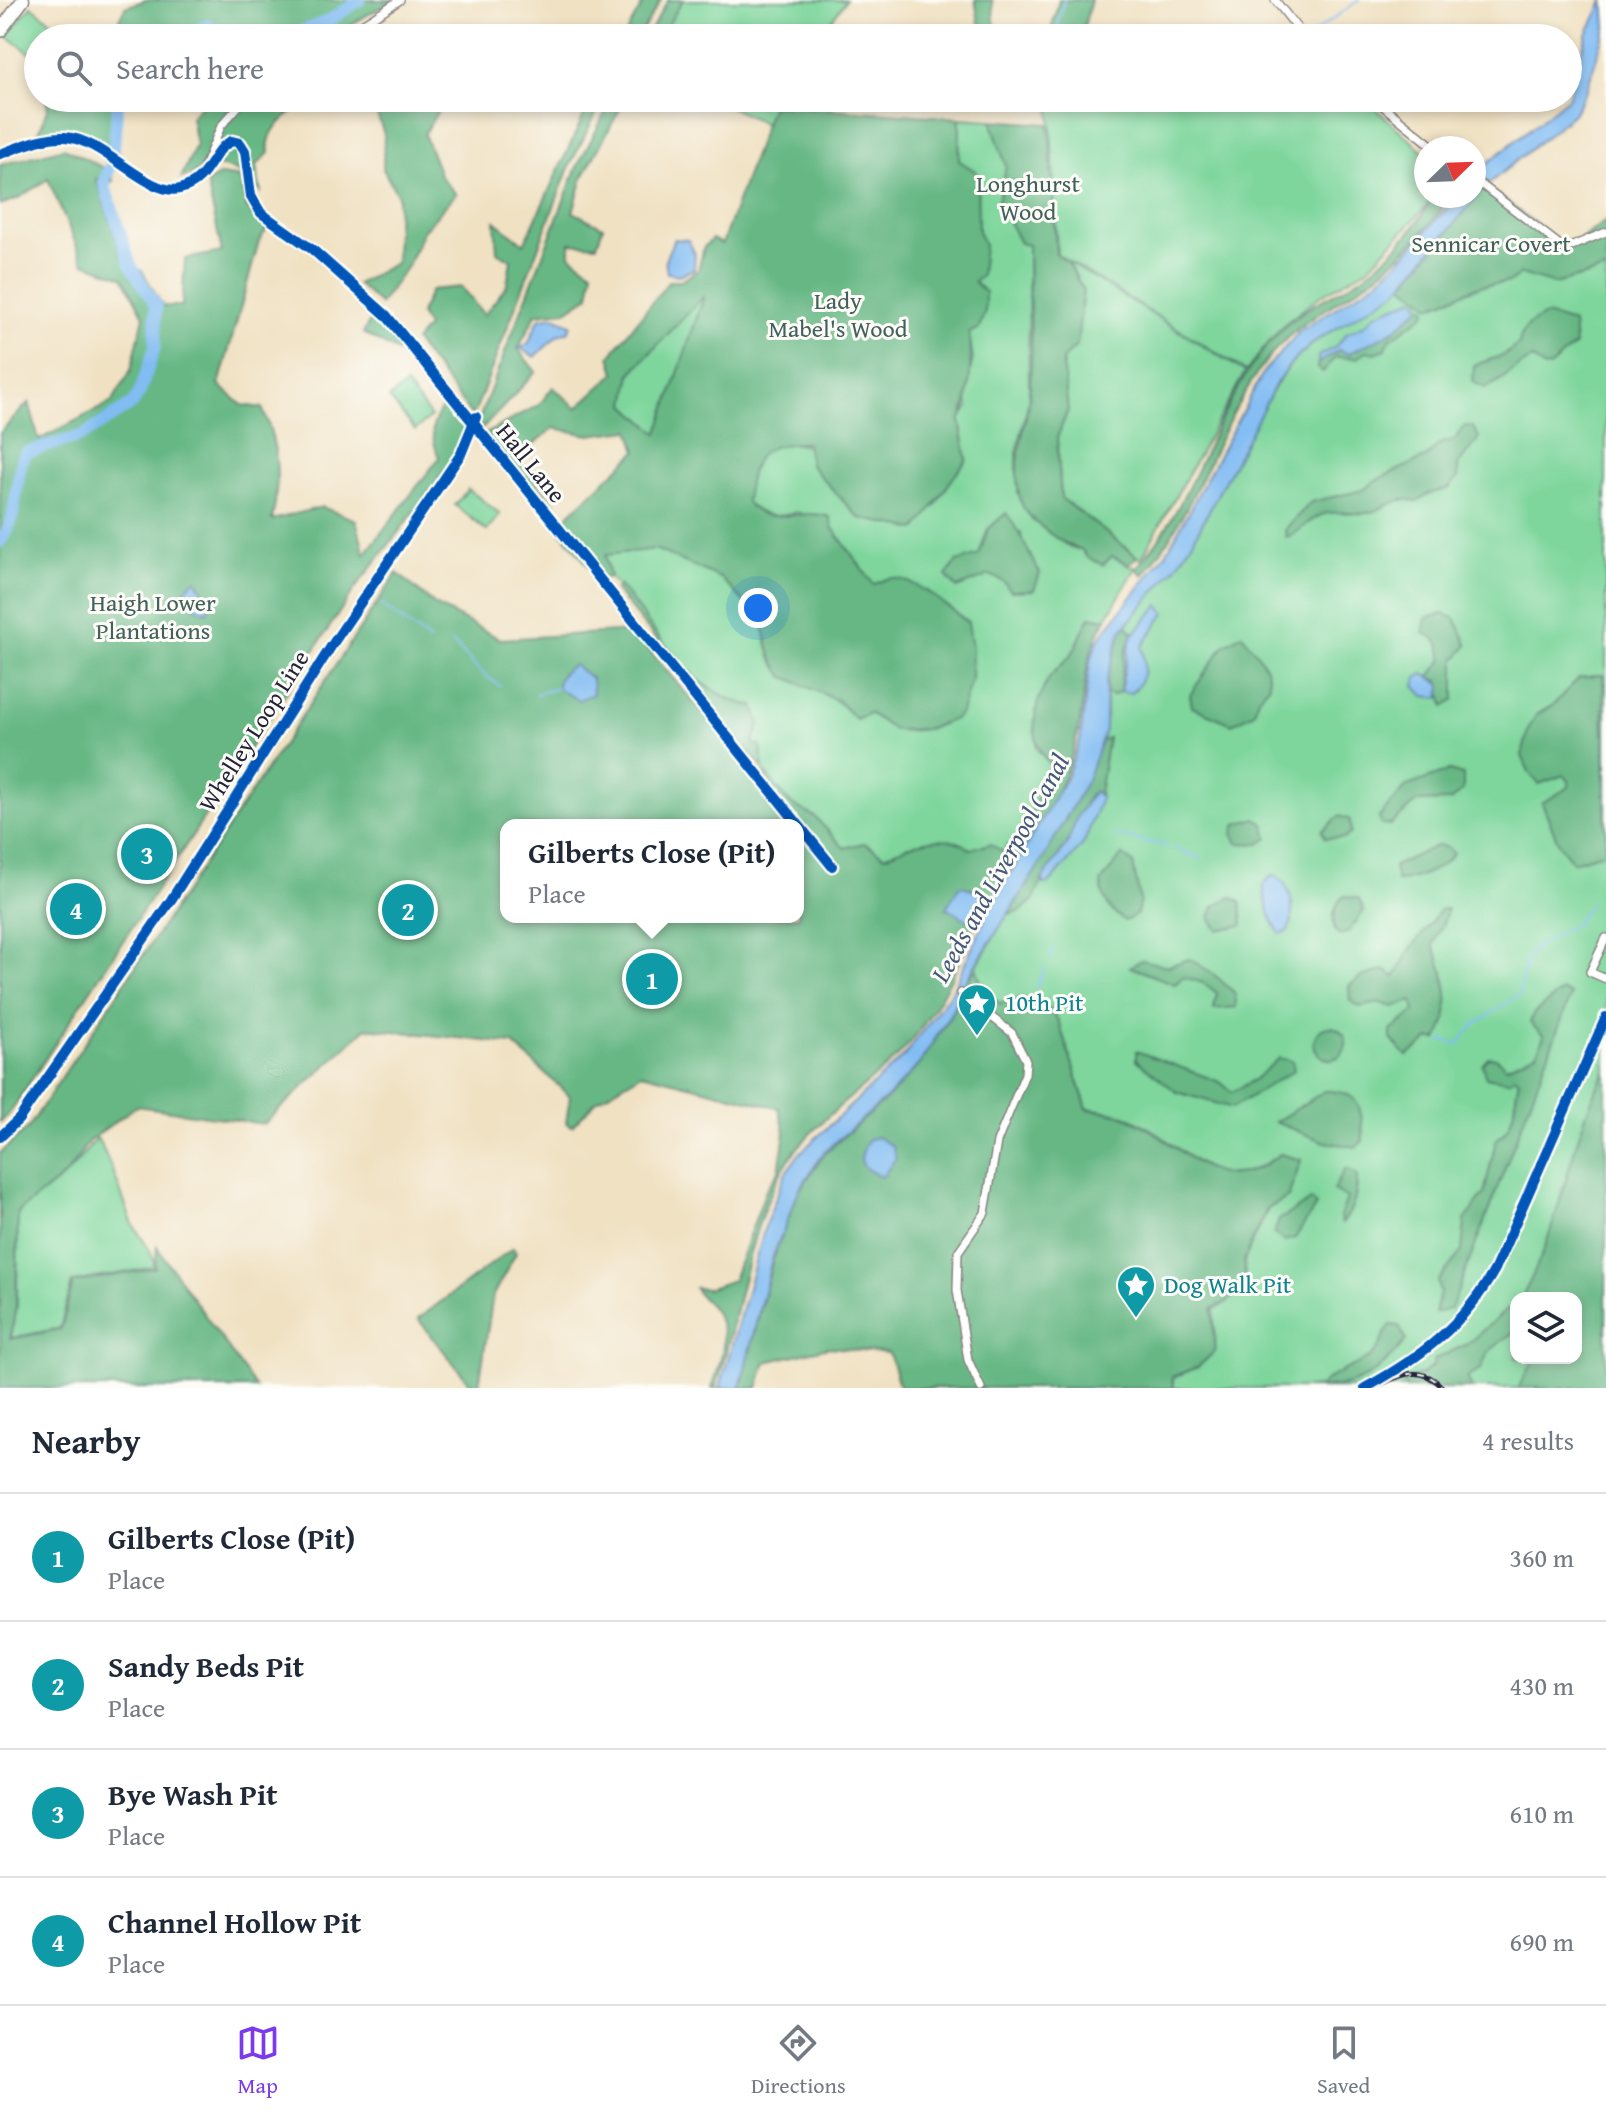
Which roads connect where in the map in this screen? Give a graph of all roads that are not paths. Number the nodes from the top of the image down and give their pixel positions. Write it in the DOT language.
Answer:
graph roads {
  1 [pos="22,0"];
  2 [pos="400,0"];
  3 [pos="1275,0"];
  4 [pos="0,12"];
  5 [pos="362,24"];
  6 [pos="1294,24"];
  7 [pos="0,31"];
  8 [pos="234,112"];
  9 [pos="1390,112"];
  10 [pos="1420,136"];
  11 [pos="0,154"];
  12 [pos="199,179"];
  13 [pos="1486,190"];
  14 [pos="1606,232"];
  15 [pos="794,819"];
  16 [pos="804,831"];
  17 [pos="832,866"];
  18 [pos="1606,938"];
  19 [pos="1606,979"];
  20 [pos="961,993"];
  21 [pos="1606,1017"];
  22 [pos="981,1388"];
  23 [pos="1365,1388"];
  1 -- 4 [label="highway"];
  1 -- 7 [label="highway"];
  2 -- 5 [label="street"];
  3 -- 6 [label="street"];
  8 -- 12 [label="street"];
  9 -- 10 [label="street"];
  11 -- 12 [label="street"];
  12 -- 15 [label="street, Hall Lane"];
  13 -- 14 [label="street"];
  16 -- 17 [label="street, Hall Lane"];
  18 -- 19 [label="street"];
  20 -- 22 [label="street"];
  21 -- 23 [label="street"];
}
